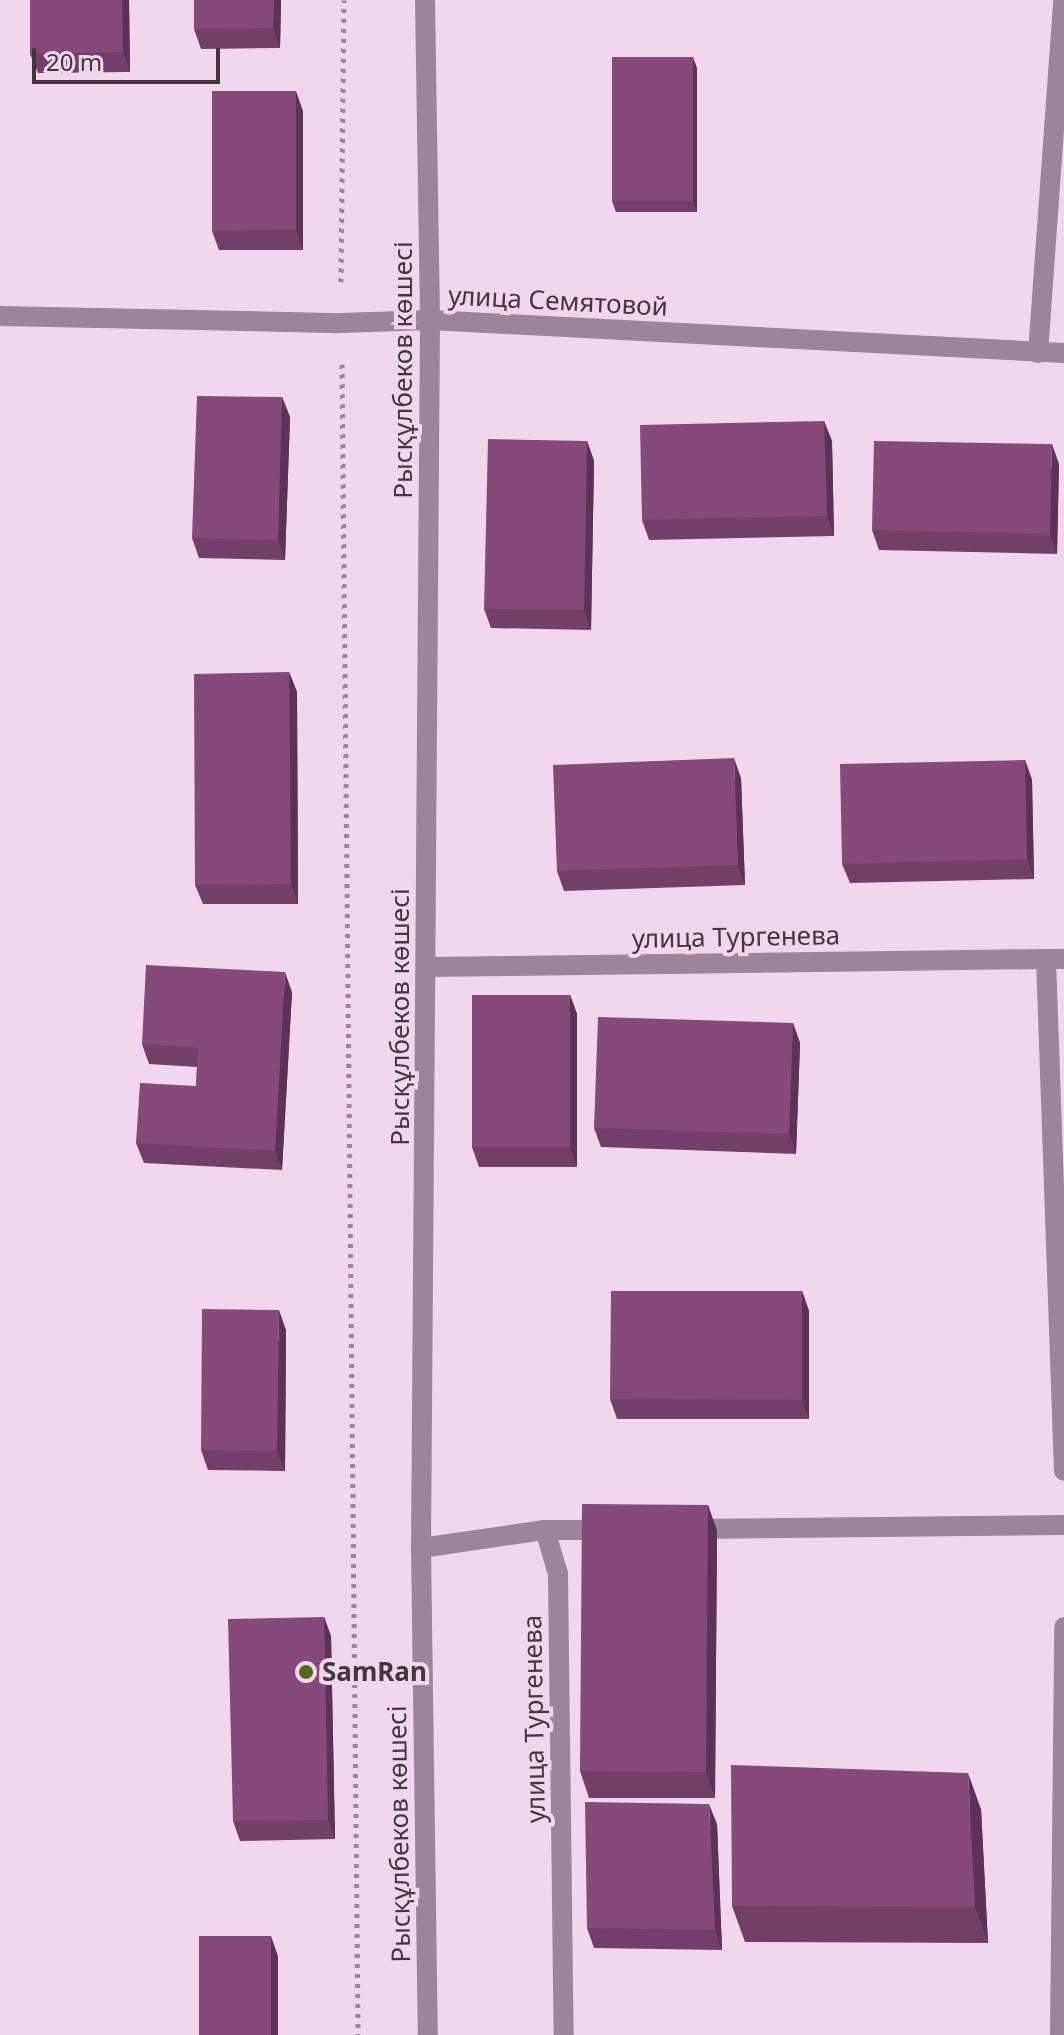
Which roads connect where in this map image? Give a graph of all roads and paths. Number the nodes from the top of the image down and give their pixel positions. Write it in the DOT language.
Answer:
graph roads {
  1 [pos="344,0"];
  2 [pos="425,0"];
  3 [pos="1063,0"];
  4 [pos="0,316"];
  5 [pos="430,320"];
  6 [pos="341,323"];
  7 [pos="1038,353"];
  8 [pos="1064,353"];
  9 [pos="1055,959"];
  10 [pos="426,967"];
  11 [pos="1056,1048"];
  12 [pos="1063,1405"];
  13 [pos="1064,1471"];
  14 [pos="1064,1525"];
  15 [pos="624,1529"];
  16 [pos="671,1529"];
  17 [pos="545,1530"];
  18 [pos="421,1548"];
  19 [pos="1064,1627"];
  20 [pos="358,2035"];
  21 [pos="428,2035"];
  22 [pos="564,2035"];
  23 [pos="1060,2035"];
  1 -- 6 [label="path"];
  2 -- 5 [label="street, Рысқұлбеков көшесі"];
  3 -- 7 [label="street"];
  4 -- 6 [label="street, улица Семятовой"];
  5 -- 6 [label="street, улица Семятовой"];
  5 -- 7 [label="street, улица Семятовой"];
  5 -- 10 [label="street, Рысқұлбеков көшесі"];
  6 -- 20 [label="path"];
  7 -- 8 [label="street, улица Семятовой"];
  9 -- 10 [label="street, улица Тургенева"];
  9 -- 11 [label="street, улица Тургенева"];
  10 -- 18 [label="street, Рысқұлбеков көшесі"];
  11 -- 12 [label="street, улица Тургенева"];
  12 -- 13 [label="street, улица Тургенева"];
  14 -- 16 [label="street"];
  15 -- 17 [label="street"];
  17 -- 18 [label="street"];
  17 -- 22 [label="street, улица Тургенева"];
  18 -- 21 [label="street, Рысқұлбеков көшесі"];
  19 -- 23 [label="street"];
}
